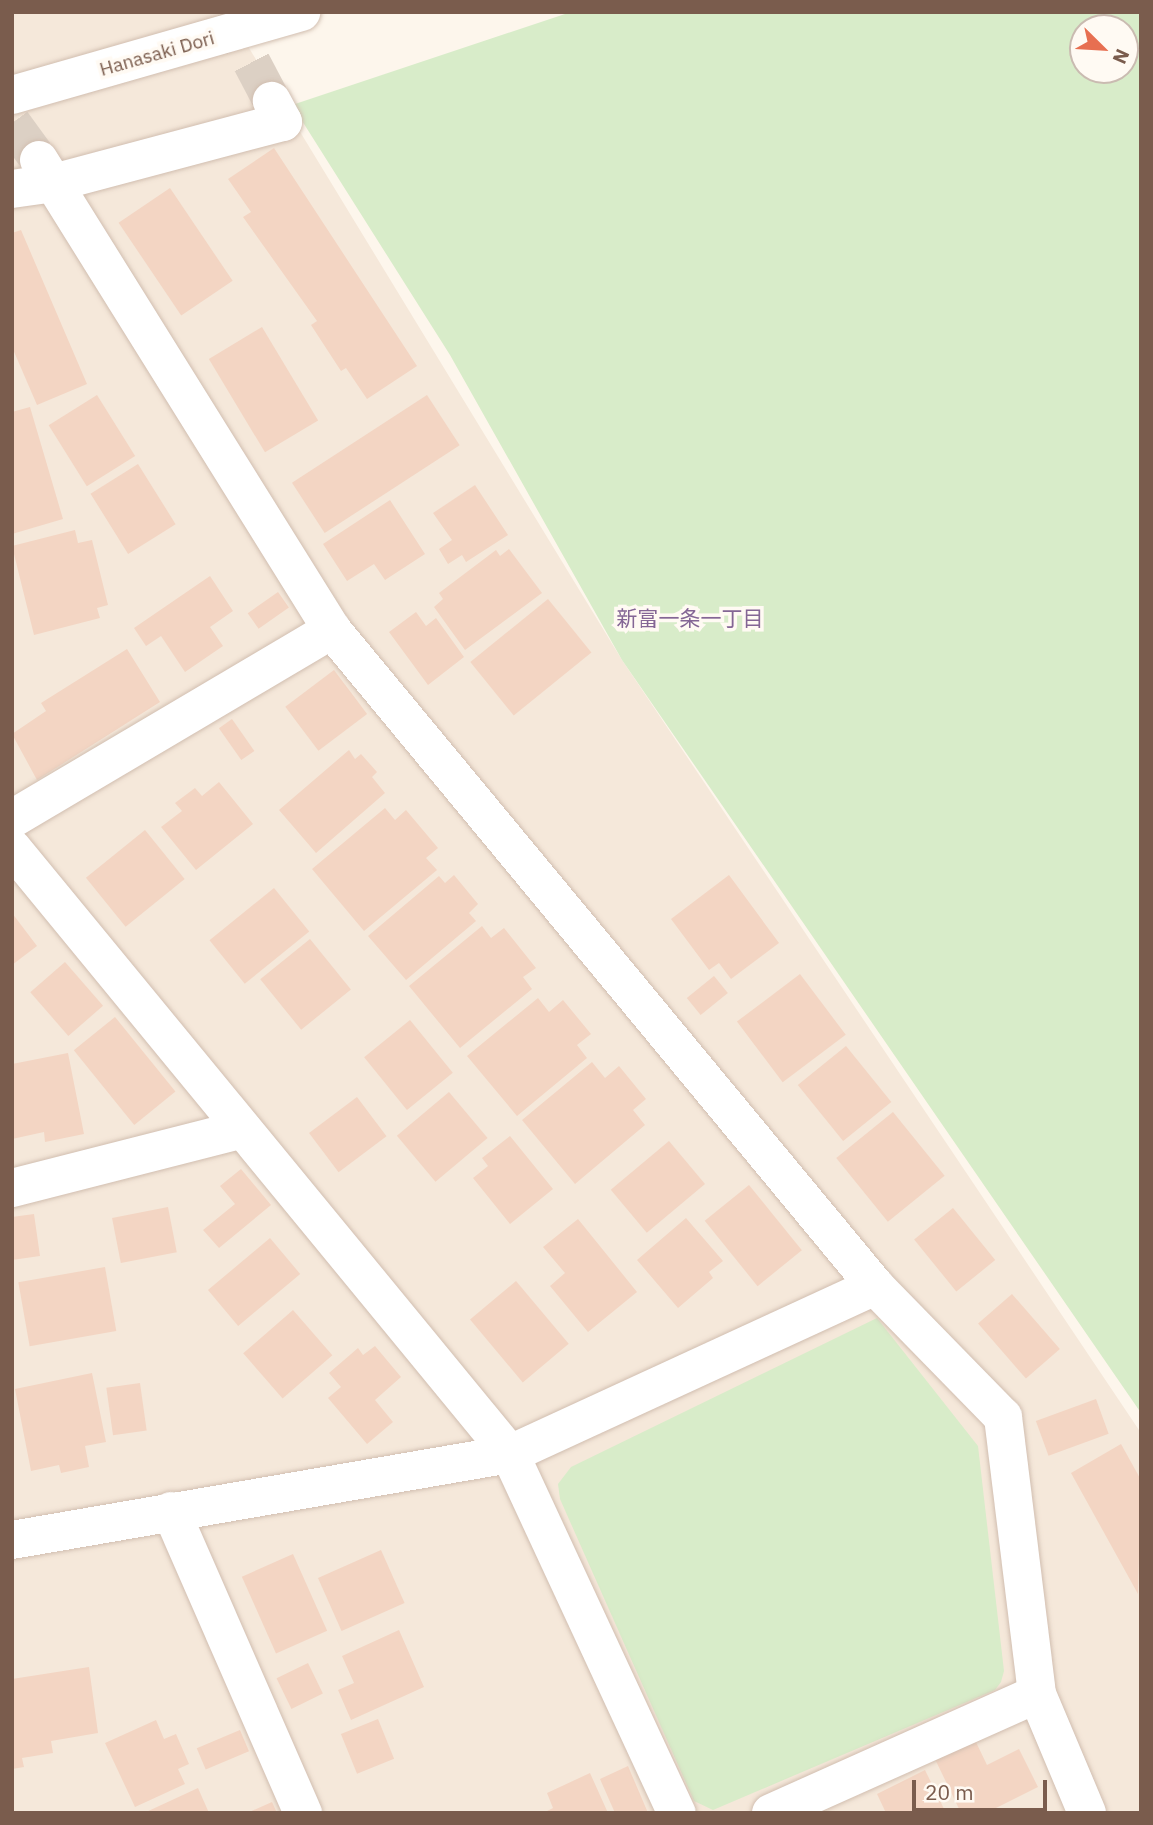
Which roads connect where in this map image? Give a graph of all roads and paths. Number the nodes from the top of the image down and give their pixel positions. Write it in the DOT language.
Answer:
graph roads {
  1 [pos="301,12"];
  2 [pos="12,95"];
  3 [pos="272,101"];
  4 [pos="46,172"];
  5 [pos="12,189"];
  6 [pos="332,630"];
  7 [pos="12,819"];
  8 [pos="12,848"];
  9 [pos="243,1129"];
  10 [pos="12,1188"];
  11 [pos="875,1286"];
  12 [pos="510,1454"];
  13 [pos="171,1511"];
  14 [pos="12,1540"];
  15 [pos="1037,1694"];
  16 [pos="303,1813"];
  17 [pos="677,1813"];
  18 [pos="771,1813"];
  19 [pos="1087,1813"];
  1 -- 2 [label="street, Hanasaki Dori"];
  3 -- 4 [label="street"];
  4 -- 5 [label="street"];
  4 -- 6 [label="street"];
  6 -- 7 [label="street"];
  6 -- 11 [label="street"];
  8 -- 9 [label="street"];
  9 -- 10 [label="street"];
  9 -- 12 [label="street"];
  11 -- 12 [label="street"];
  11 -- 15 [label="street"];
  12 -- 13 [label="street"];
  12 -- 17 [label="street"];
  13 -- 14 [label="street"];
  13 -- 16 [label="street"];
  15 -- 18 [label="street"];
  15 -- 19 [label="street"];
}
